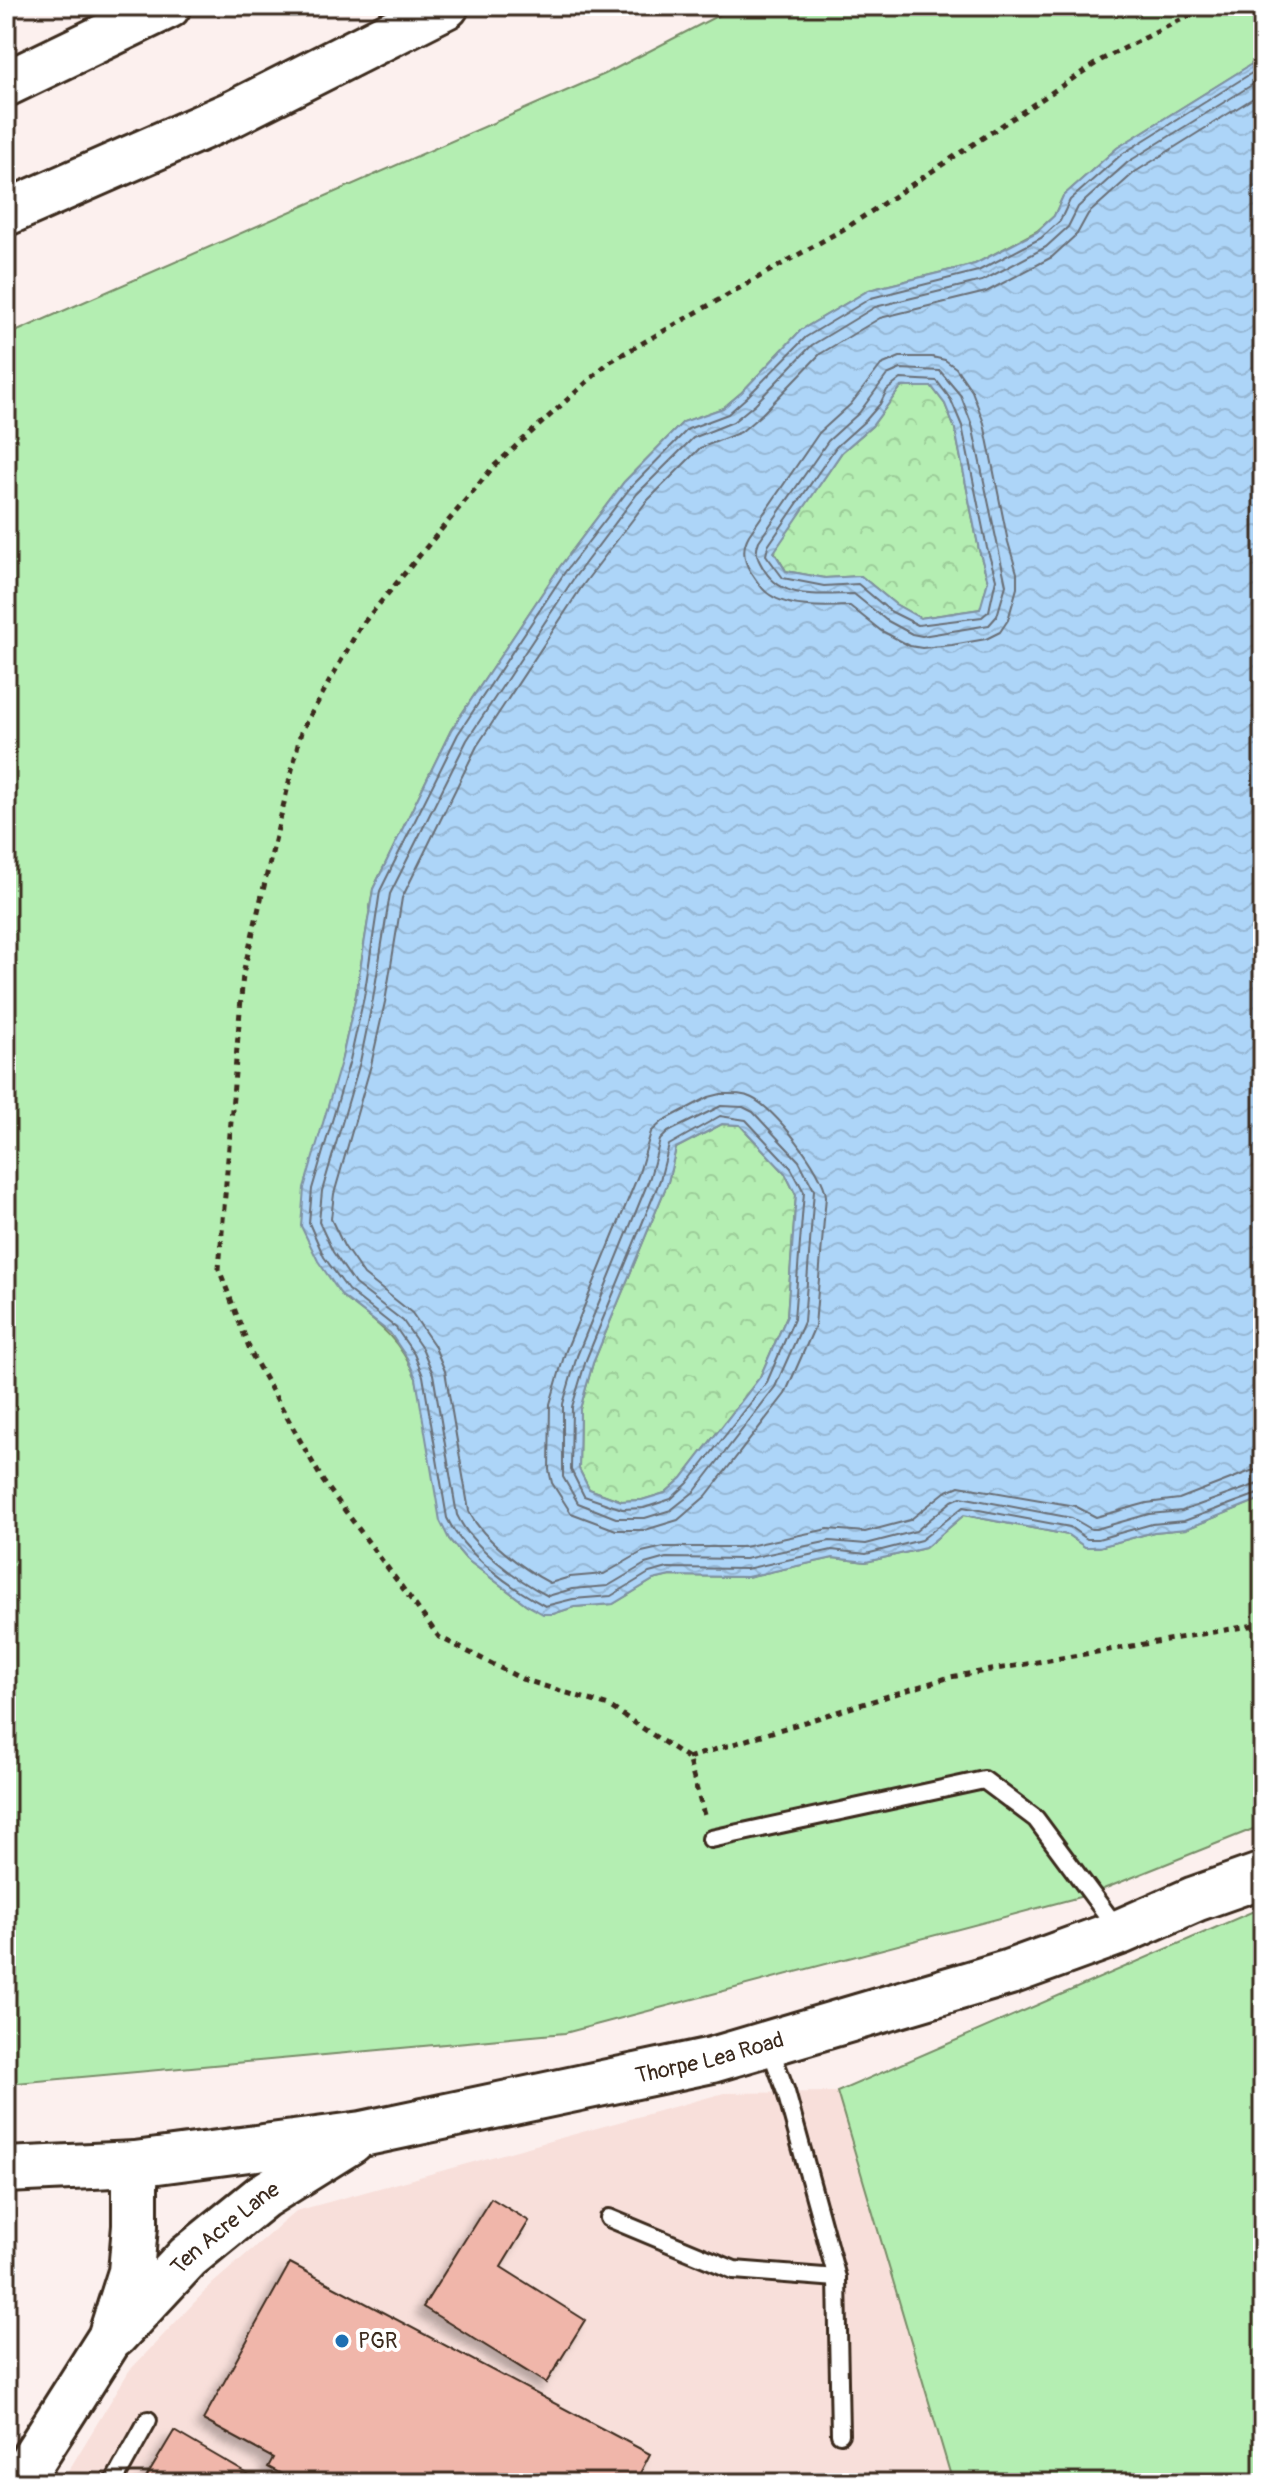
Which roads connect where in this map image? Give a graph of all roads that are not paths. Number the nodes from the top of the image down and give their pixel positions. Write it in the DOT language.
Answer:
graph roads {
  1 [pos="168,6"];
  2 [pos="446,6"];
  3 [pos="6,84"];
  4 [pos="6,213"];
  5 [pos="711,1839"];
  6 [pos="1263,1875"];
  7 [pos="1120,1932"];
  8 [pos="769,2044"];
  9 [pos="362,2134"];
  10 [pos="135,2164"];
  11 [pos="6,2170"];
  12 [pos="609,2218"];
  13 [pos="837,2278"];
  14 [pos="106,2345"];
  15 [pos="148,2420"];
  16 [pos="840,2434"];
  17 [pos="18,2483"];
  18 [pos="113,2483"];
  1 -- 3 [label="main road"];
  2 -- 4 [label="main road"];
  5 -- 7 [label="lane"];
  6 -- 7 [label="main road, Thorpe Lea Road"];
  7 -- 8 [label="main road, Thorpe Lea Road"];
  8 -- 9 [label="main road, Thorpe Lea Road"];
  8 -- 13 [label="lane"];
  9 -- 10 [label="main road, Thorpe Lea Road"];
  9 -- 14 [label="main road, Ten Acre Lane"];
  10 -- 11 [label="main road, Thorpe Lea Road"];
  10 -- 14 [label="main road, Ten Acre Lane"];
  12 -- 13 [label="lane"];
  13 -- 16 [label="lane"];
  14 -- 17 [label="main road, Ten Acre Lane"];
  15 -- 18 [label="lane"];
}
